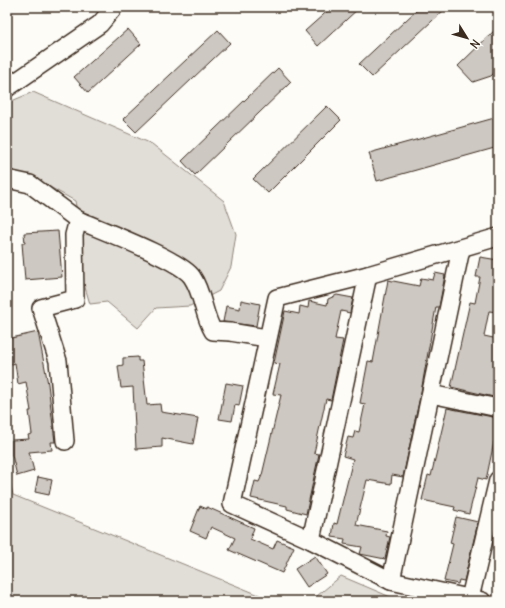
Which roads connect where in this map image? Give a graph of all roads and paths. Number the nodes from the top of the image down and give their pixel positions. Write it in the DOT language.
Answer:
graph roads {
  1 [pos="114,7"];
  2 [pos="7,88"];
  3 [pos="7,179"];
  4 [pos="78,220"];
  5 [pos="498,237"];
  6 [pos="461,249"];
  7 [pos="368,275"];
  8 [pos="267,338"];
  9 [pos="431,394"];
  10 [pos="498,408"];
  11 [pos="65,441"];
  12 [pos="498,480"];
  13 [pos="312,540"];
  14 [pos="391,580"];
  15 [pos="476,600"];
  1 -- 2 [label="street"];
  3 -- 4 [label="street"];
  4 -- 8 [label="street"];
  4 -- 11 [label="street"];
  5 -- 6 [label="street"];
  6 -- 7 [label="street"];
  6 -- 9 [label="street"];
  7 -- 8 [label="street"];
  7 -- 13 [label="street"];
  8 -- 13 [label="street"];
  9 -- 10 [label="street"];
  9 -- 14 [label="street"];
  12 -- 15 [label="street"];
  13 -- 14 [label="street"];
  14 -- 15 [label="street"];
}
